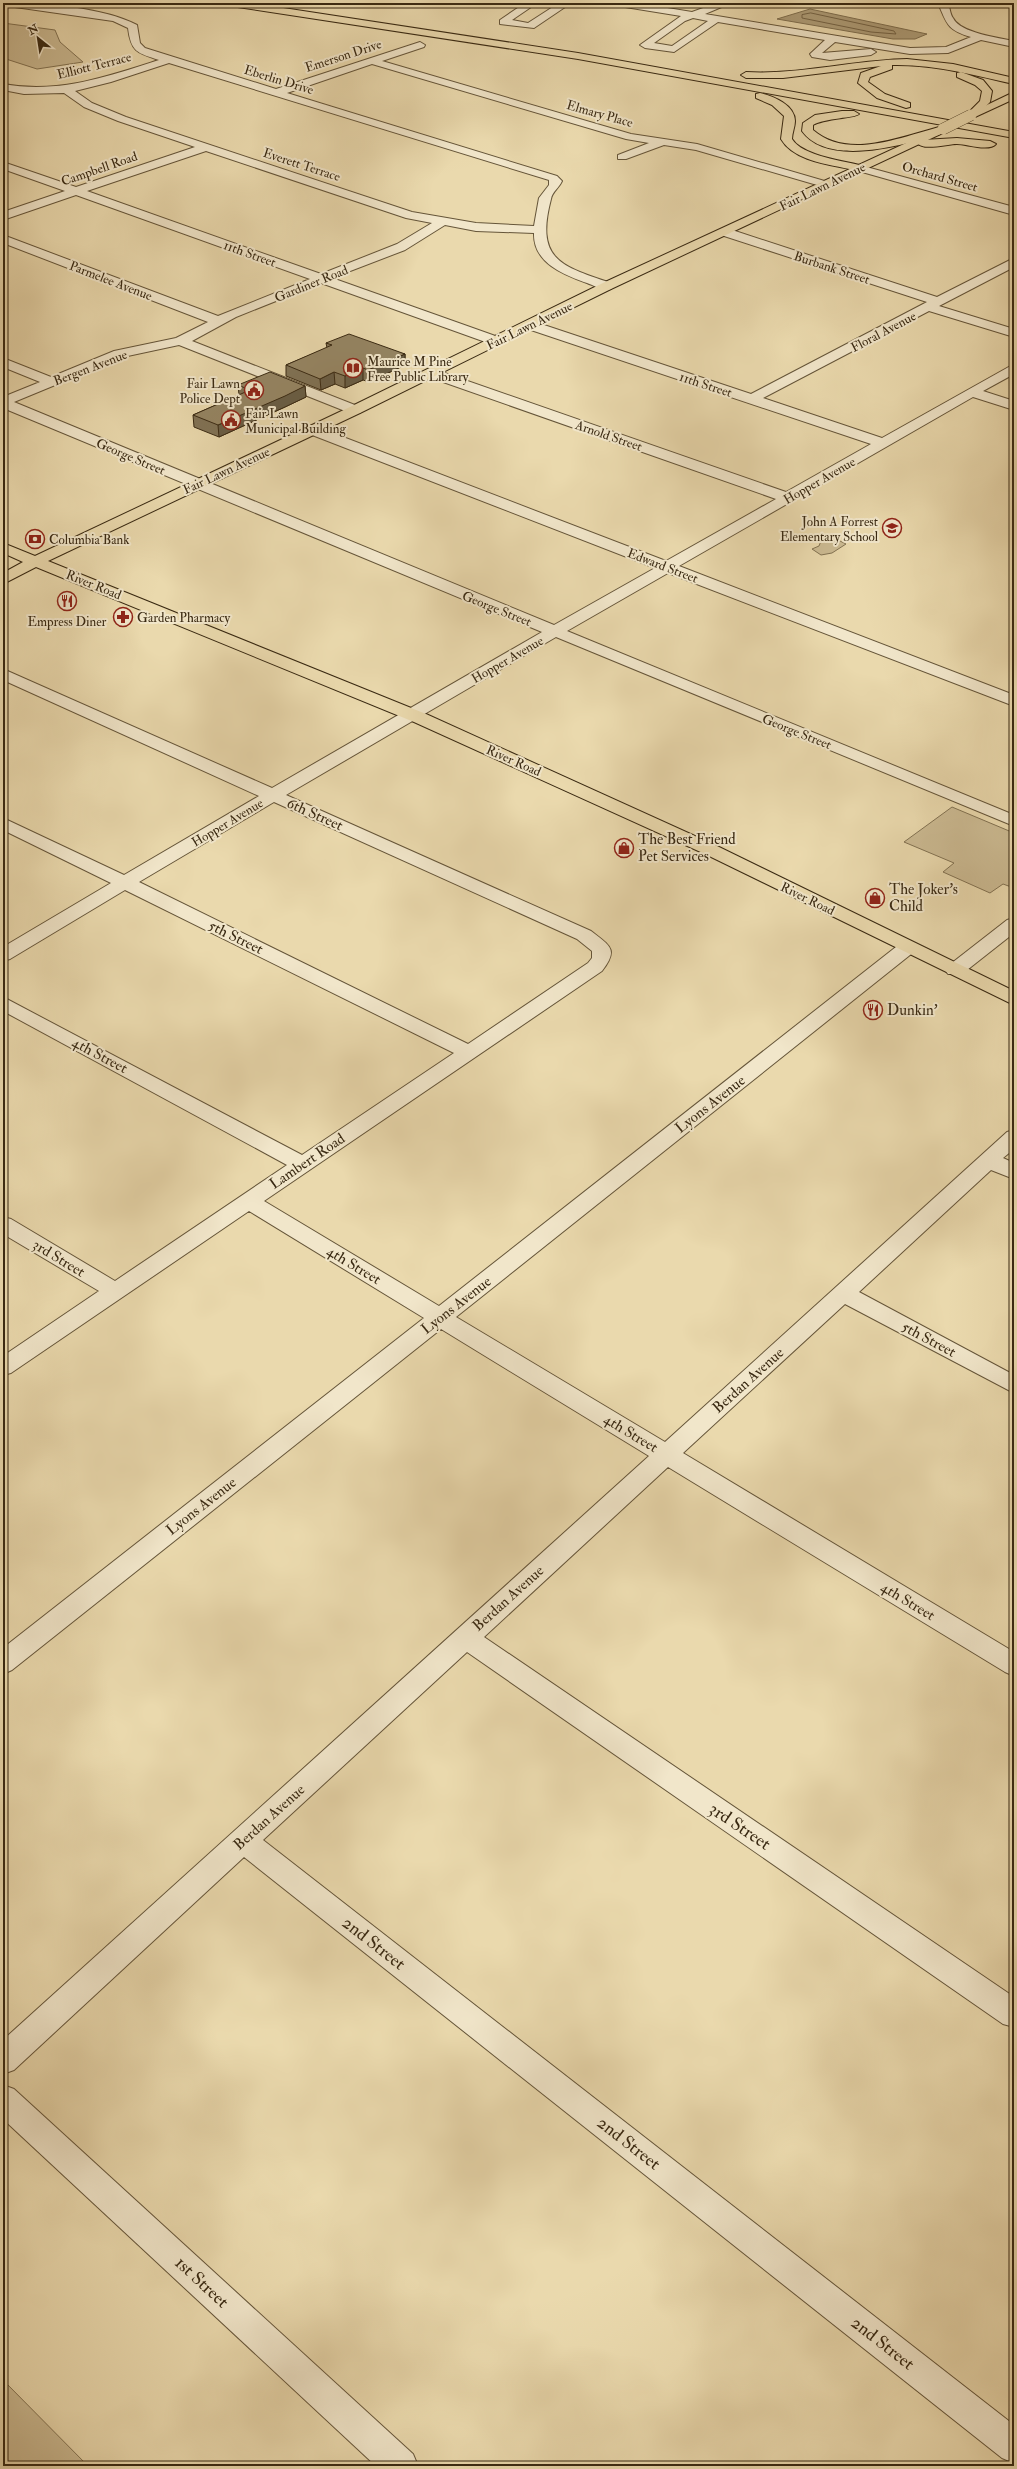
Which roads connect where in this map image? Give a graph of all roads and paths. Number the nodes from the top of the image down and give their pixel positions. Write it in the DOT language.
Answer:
graph roads {
  1 [pos="8,3"];
  2 [pos="231,3"];
  3 [pos="271,3"];
  4 [pos="380,3"];
  5 [pos="394,3"];
  6 [pos="532,3"];
  7 [pos="566,3"];
  8 [pos="619,3"];
  9 [pos="685,3"];
  10 [pos="726,3"];
  11 [pos="943,3"];
  12 [pos="662,11"];
  13 [pos="690,16"];
  14 [pos="715,20"];
  15 [pos="970,32"];
  16 [pos="982,36"];
  17 [pos="832,39"];
  18 [pos="420,44"];
  19 [pos="1014,44"];
  20 [pos="552,46"];
  21 [pos="892,48"];
  22 [pos="168,60"];
  23 [pos="371,61"];
  24 [pos="934,64"];
  25 [pos="630,65"];
  26 [pos="1014,74"];
  27 [pos="1014,81"];
  28 [pos="3,87"];
  29 [pos="65,88"];
  30 [pos="275,93"];
  31 [pos="1014,95"];
  32 [pos="971,115"];
  33 [pos="943,129"];
  34 [pos="1014,130"];
  35 [pos="1014,136"];
  36 [pos="661,143"];
  37 [pos="1000,146"];
  38 [pos="205,147"];
  39 [pos="906,147"];
  40 [pos="622,157"];
  41 [pos="3,165"];
  42 [pos="859,168"];
  43 [pos="824,184"];
  44 [pos="76,191"];
  45 [pos="1014,211"];
  46 [pos="3,216"];
  47 [pos="441,222"];
  48 [pos="541,230"];
  49 [pos="725,232"];
  50 [pos="3,239"];
  51 [pos="1014,262"];
  52 [pos="321,279"];
  53 [pos="607,286"];
  54 [pos="934,304"];
  55 [pos="218,321"];
  56 [pos="530,325"];
  57 [pos="1014,333"];
  58 [pos="180,341"];
  59 [pos="496,341"];
  60 [pos="3,362"];
  61 [pos="1014,368"];
  62 [pos="431,373"];
  63 [pos="51,382"];
  64 [pos="972,392"];
  65 [pos="752,400"];
  66 [pos="3,402"];
  67 [pos="1014,406"];
  68 [pos="355,410"];
  69 [pos="312,430"];
  70 [pos="883,444"];
  71 [pos="198,484"];
  72 [pos="788,498"];
  73 [pos="3,548"];
  74 [pos="38,561"];
  75 [pos="667,567"];
  76 [pos="3,579"];
  77 [pos="554,631"];
  78 [pos="3,674"];
  79 [pos="1014,701"];
  80 [pos="410,714"];
  81 [pos="273,795"];
  82 [pos="1014,821"];
  83 [pos="3,824"];
  84 [pos="124,883"];
  85 [pos="1014,924"];
  86 [pos="908,947"];
  87 [pos="602,949"];
  88 [pos="3,954"];
  89 [pos="955,970"];
  90 [pos="1014,999"];
  91 [pos="3,1003"];
  92 [pos="469,1052"];
  93 [pos="1014,1138"];
  94 [pos="989,1160"];
  95 [pos="302,1164"];
  96 [pos="1014,1172"];
  97 [pos="248,1201"];
  98 [pos="3,1224"];
  99 [pos="114,1291"];
  100 [pos="843,1293"];
  101 [pos="440,1318"];
  102 [pos="3,1367"];
  103 [pos="1014,1386"];
  104 [pos="666,1454"];
  105 [pos="465,1637"];
  106 [pos="3,1662"];
  107 [pos="1014,1665"];
  108 [pos="243,1840"];
  109 [pos="1014,2014"];
  110 [pos="3,2060"];
  111 [pos="3,2098"];
  112 [pos="1014,2446"];
  113 [pos="401,2466"];
  1 -- 22 [label="street, Eberlin Drive"];
  2 -- 25 [label="main road"];
  3 -- 20 [label="main road"];
  4 -- 5 [label="street"];
  6 -- 7 [label="street"];
  8 -- 12 [label="street"];
  9 -- 12 [label="street"];
  10 -- 13 [label="street"];
  11 -- 15 [label="street"];
  12 -- 13 [label="street"];
  13 -- 14 [label="street"];
  13 -- 14 [label="street"];
  14 -- 17 [label="street"];
  15 -- 16 [label="street"];
  15 -- 21 [label="street"];
  16 -- 19 [label="street"];
  16 -- 21 [label="street"];
  17 -- 21 [label="street"];
  17 -- 21 [label="street"];
  18 -- 23 [label="street, Emerson Drive"];
  20 -- 24 [label="main road"];
  20 -- 34 [label="main road"];
  22 -- 29 [label="street, Elliott Terrace"];
  22 -- 30 [label="street, Eberlin Drive"];
  23 -- 30 [label="street, Emerson Drive"];
  23 -- 36 [label="street, Elmary Place"];
  24 -- 26 [label="main road"];
  24 -- 27 [label="main road"];
  25 -- 35 [label="main road"];
  25 -- 42 [label="main road"];
  28 -- 29 [label="street, Elliott Terrace"];
  29 -- 38 [label="street, Everett Terrace"];
  30 -- 48 [label="street, Eberlin Drive"];
  31 -- 32 [label="main road, Fair Lawn Avenue"];
  32 -- 33 [label="main road, Fair Lawn Avenue, bridge"];
  32 -- 34 [label="main road"];
  33 -- 35 [label="main road"];
  33 -- 39 [label="main road, Fair Lawn Avenue"];
  36 -- 40 [label="street"];
  36 -- 43 [label="street, Elmary Place"];
  37 -- 39 [label="main road"];
  38 -- 44 [label="street, Campbell Road"];
  38 -- 47 [label="street, Everett Terrace"];
  39 -- 42 [label="main road, Fair Lawn Avenue"];
  41 -- 44 [label="street, 11th Street"];
  42 -- 43 [label="main road, Fair Lawn Avenue"];
  42 -- 45 [label="street, Orchard Street"];
  43 -- 49 [label="main road, Fair Lawn Avenue"];
  44 -- 46 [label="street, Campbell Road"];
  44 -- 52 [label="street, 11th Street"];
  47 -- 48 [label="street, Everett Terrace"];
  47 -- 52 [label="street, Gardiner Road"];
  48 -- 53 [label="street"];
  49 -- 53 [label="main road, Fair Lawn Avenue"];
  49 -- 54 [label="street, Burbank Street"];
  50 -- 55 [label="street, Parmelee Avenue"];
  51 -- 54 [label="street, Floral Avenue"];
  52 -- 55 [label="street, Gardiner Road"];
  52 -- 59 [label="street, 11th Street"];
  53 -- 56 [label="main road, Fair Lawn Avenue"];
  54 -- 57 [label="street, Burbank Street"];
  54 -- 65 [label="street, Floral Avenue"];
  55 -- 58 [label="street, Gardiner Road"];
  56 -- 59 [label="main road, Fair Lawn Avenue"];
  56 -- 65 [label="street, 11th Street"];
  58 -- 63 [label="street, Bergen Avenue"];
  58 -- 68 [label="street"];
  59 -- 62 [label="main road, Fair Lawn Avenue"];
  60 -- 63 [label="street"];
  61 -- 64 [label="street, Hopper Avenue"];
  62 -- 68 [label="main road, Fair Lawn Avenue"];
  62 -- 72 [label="street, Arnold Street"];
  63 -- 66 [label="street, Bergen Avenue"];
  64 -- 67 [label="street"];
  64 -- 70 [label="street, Hopper Avenue"];
  65 -- 70 [label="street, 11th Street"];
  66 -- 71 [label="street, George Street"];
  68 -- 69 [label="main road, Fair Lawn Avenue"];
  69 -- 71 [label="main road, Fair Lawn Avenue"];
  69 -- 75 [label="street, Edward Street"];
  70 -- 72 [label="street, Hopper Avenue"];
  71 -- 74 [label="main road, Fair Lawn Avenue"];
  71 -- 77 [label="street, George Street"];
  72 -- 75 [label="street, Hopper Avenue"];
  73 -- 74 [label="main road, River Road"];
  74 -- 76 [label="main road, Fair Lawn Avenue"];
  74 -- 80 [label="main road, River Road"];
  75 -- 77 [label="street, Hopper Avenue"];
  75 -- 79 [label="street, Edward Street"];
  77 -- 80 [label="street, Hopper Avenue"];
  77 -- 82 [label="street, George Street"];
  78 -- 81 [label="street, 6th Street"];
  80 -- 81 [label="street, Hopper Avenue"];
  80 -- 86 [label="main road, River Road"];
  81 -- 84 [label="street, Hopper Avenue"];
  81 -- 87 [label="street, 6th Street"];
  83 -- 84 [label="street, 5th Street"];
  84 -- 88 [label="street, Hopper Avenue"];
  84 -- 92 [label="street, 5th Street"];
  85 -- 89 [label="street"];
  86 -- 89 [label="main road, River Road"];
  86 -- 101 [label="street, Lyons Avenue"];
  87 -- 92 [label="street, Lambert Road"];
  89 -- 90 [label="main road, River Road"];
  91 -- 95 [label="street, 4th Street"];
  92 -- 95 [label="street, Lambert Road"];
  93 -- 94 [label="street, Berdan Avenue"];
  94 -- 96 [label="street"];
  94 -- 100 [label="street, Berdan Avenue"];
  95 -- 97 [label="street, Lambert Road"];
  97 -- 99 [label="street, Lambert Road"];
  97 -- 101 [label="street, 4th Street"];
  98 -- 99 [label="street, 3rd Street"];
  99 -- 102 [label="street, Lambert Road"];
  100 -- 103 [label="street, 5th Street"];
  100 -- 104 [label="street, Berdan Avenue"];
  101 -- 104 [label="street, 4th Street"];
  101 -- 106 [label="street, Lyons Avenue"];
  104 -- 105 [label="street, Berdan Avenue"];
  104 -- 107 [label="street, 4th Street"];
  105 -- 108 [label="street, Berdan Avenue"];
  105 -- 109 [label="street, 3rd Street"];
  108 -- 110 [label="street, Berdan Avenue"];
  108 -- 112 [label="street, 2nd Street"];
  111 -- 113 [label="street, 1st Street"];
}
